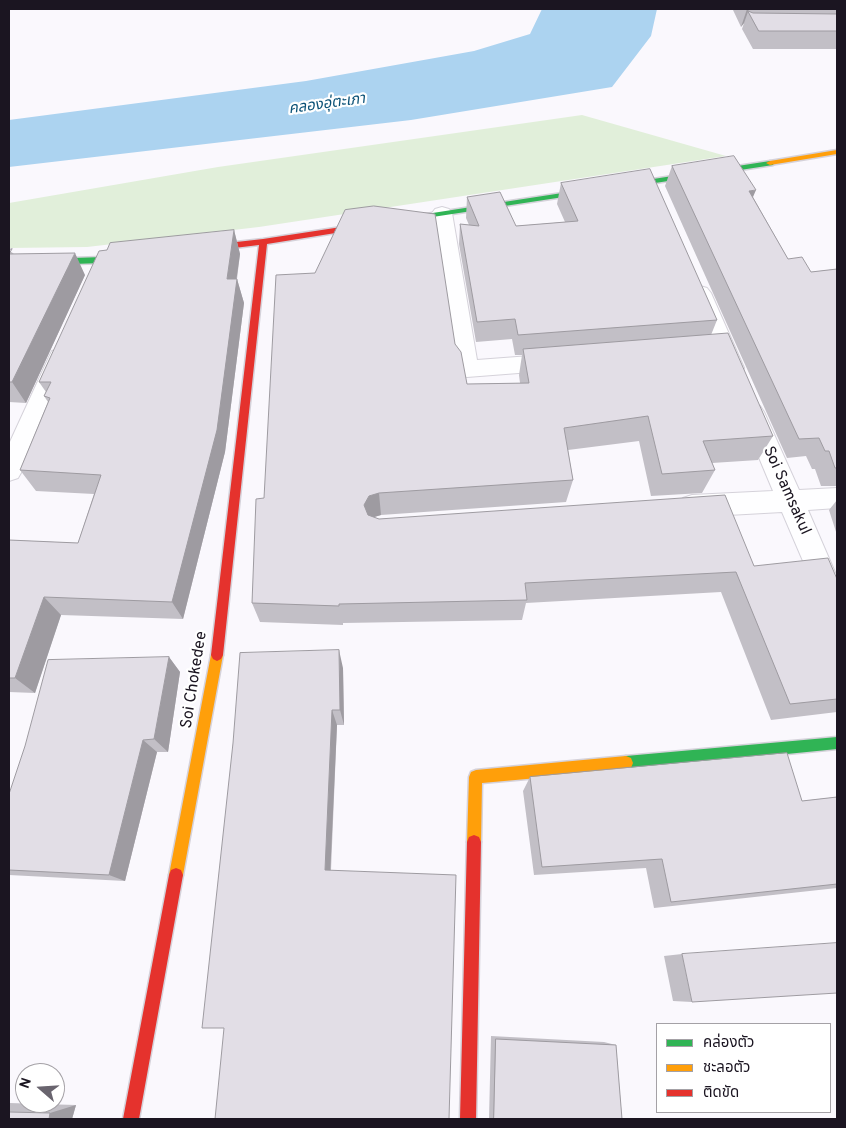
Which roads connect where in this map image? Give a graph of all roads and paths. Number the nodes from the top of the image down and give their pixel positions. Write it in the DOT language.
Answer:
graph roads {
  1 [pos="837,152"];
  2 [pos="652,181"];
  3 [pos="662,206"];
  4 [pos="442,213"];
  5 [pos="263,242"];
  6 [pos="188,250"];
  7 [pos="141,256"];
  8 [pos="9,263"];
  9 [pos="691,272"];
  10 [pos="68,339"];
  11 [pos="576,361"];
  12 [pos="9,472"];
  13 [pos="837,498"];
  14 [pos="789,499"];
  15 [pos="670,507"];
  16 [pos="837,608"];
  17 [pos="837,743"];
  18 [pos="131,1119"];
  19 [pos="468,1119"];
  1 -- 2 [label="street"];
  2 -- 3 [label="street"];
  2 -- 4 [label="street"];
  4 -- 5 [label="street"];
  4 -- 11 [label="street"];
  5 -- 6 [label="street"];
  5 -- 18 [label="street, Soi Chokedee"];
  7 -- 8 [label="street"];
  9 -- 14 [label="street, Soi Samsakul"];
  10 -- 12 [label="street"];
  13 -- 14 [label="street"];
  14 -- 15 [label="street"];
  14 -- 16 [label="street, Soi Samsakul"];
  17 -- 19 [label="street"];
}
